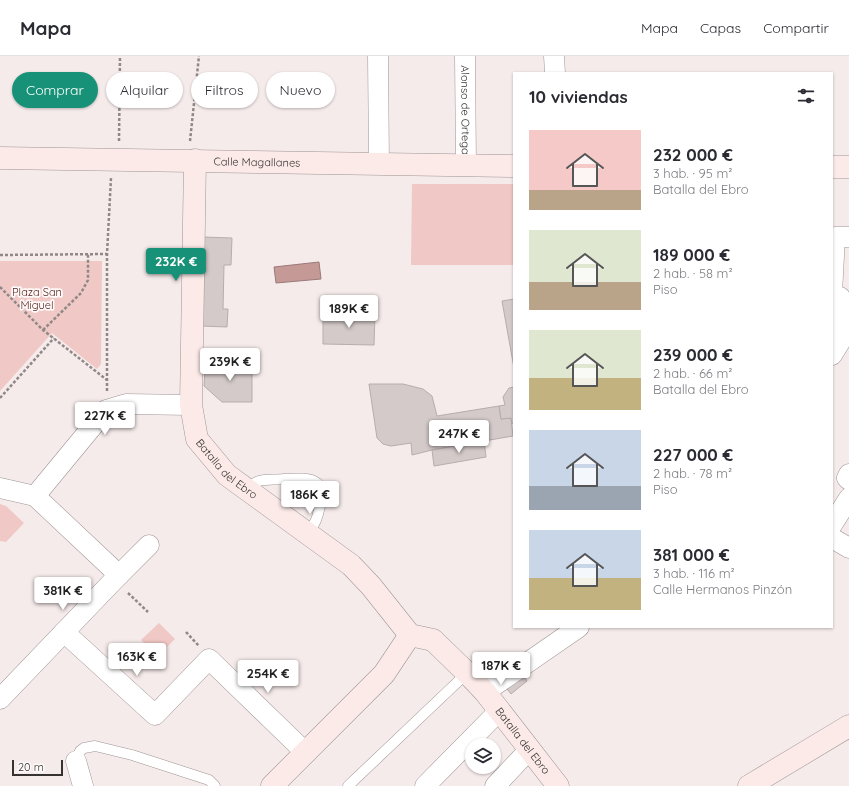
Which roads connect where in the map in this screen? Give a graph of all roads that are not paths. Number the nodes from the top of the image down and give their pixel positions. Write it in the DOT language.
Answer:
graph roads {
  1 [pos="378,56"];
  2 [pos="465,56"];
  3 [pos="554,56"];
  4 [pos="554,72"];
  5 [pos="0,158"];
  6 [pos="192,160"];
  7 [pos="379,163"];
  8 [pos="466,165"];
  9 [pos="513,166"];
  10 [pos="833,167"];
  11 [pos="849,167"];
  12 [pos="849,237"];
  13 [pos="838,296"];
  14 [pos="833,354"];
  15 [pos="191,405"];
  16 [pos="0,488"];
  17 [pos="245,489"];
  18 [pos="35,496"];
  19 [pos="849,498"];
  20 [pos="833,524"];
  21 [pos="306,533"];
  22 [pos="833,539"];
  23 [pos="149,545"];
  24 [pos="849,548"];
  25 [pos="117,577"];
  26 [pos="578,628"];
  27 [pos="64,632"];
  28 [pos="410,635"];
  29 [pos="467,673"];
  30 [pos="485,692"];
  31 [pos="0,699"];
  32 [pos="500,711"];
  33 [pos="849,726"];
  34 [pos="530,749"];
  35 [pos="306,753"];
  36 [pos="76,761"];
  37 [pos="83,786"];
  38 [pos="215,786"];
  39 [pos="272,786"];
  40 [pos="348,786"];
  41 [pos="425,786"];
  42 [pos="495,786"];
  43 [pos="558,786"];
  44 [pos="749,786"];
  1 -- 7 [label="street"];
  2 -- 8 [label="street, Alonso de Ortega"];
  3 -- 4 [label="street"];
  5 -- 6 [label="street, Calle Magallanes"];
  6 -- 7 [label="street, Calle Magallanes"];
  6 -- 15 [label="street, Batalla del Ebro"];
  7 -- 8 [label="street, Calle Magallanes"];
  8 -- 9 [label="street, Calle Magallanes"];
  10 -- 11 [label="street"];
  12 -- 13 [label="street"];
  13 -- 14 [label="street"];
  15 -- 17 [label="street, Batalla del Ebro"];
  15 -- 18 [label="street"];
  16 -- 18 [label="street"];
  17 -- 21 [label="street, Batalla del Ebro"];
  17 -- 21 [label="lane"];
  18 -- 25 [label="street"];
  19 -- 20 [label="street"];
  21 -- 28 [label="street, Batalla del Ebro"];
  22 -- 24 [label="street"];
  23 -- 25 [label="street"];
  25 -- 27 [label="street"];
  26 -- 30 [label="street"];
  27 -- 31 [label="street"];
  27 -- 35 [label="street"];
  28 -- 29 [label="street, Batalla del Ebro"];
  28 -- 35 [label="street"];
  29 -- 30 [label="street, Batalla del Ebro"];
  29 -- 40 [label="lane"];
  30 -- 32 [label="street, Batalla del Ebro"];
  32 -- 34 [label="street, Batalla del Ebro"];
  32 -- 41 [label="street"];
  33 -- 44 [label="street"];
  34 -- 42 [label="street"];
  34 -- 43 [label="street, Batalla del Ebro"];
  35 -- 39 [label="street"];
  36 -- 37 [label="street"];
  36 -- 38 [label="lane"];
}
